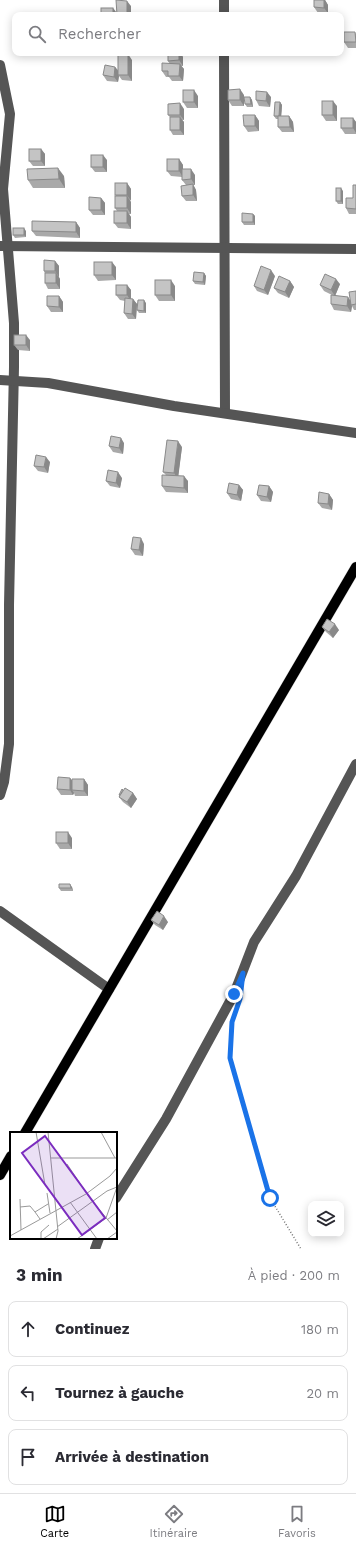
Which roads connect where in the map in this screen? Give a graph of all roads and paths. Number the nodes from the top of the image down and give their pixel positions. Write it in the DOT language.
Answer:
graph roads {
  1 [pos="224,0"];
  2 [pos="224,12"];
  3 [pos="224,56"];
  4 [pos="0,65"];
  5 [pos="3,246"];
  6 [pos="224,248"];
  7 [pos="356,249"];
  8 [pos="0,380"];
  9 [pos="14,380"];
  10 [pos="224,413"];
  11 [pos="356,433"];
  12 [pos="356,566"];
  13 [pos="356,764"];
  14 [pos="0,795"];
  15 [pos="0,911"];
  16 [pos="109,989"];
  17 [pos="238,1007"];
  18 [pos="25,1132"];
  19 [pos="10,1158"];
  20 [pos="0,1175"];
  21 [pos="117,1196"];
  22 [pos="99,1239"];
  23 [pos="95,1249"];
  24 [pos="301,1249"];
  1 -- 2 [label="street"];
  3 -- 6 [label="street"];
  4 -- 5 [label="street"];
  5 -- 6 [label="street"];
  5 -- 9 [label="street"];
  6 -- 7 [label="street"];
  6 -- 10 [label="street"];
  8 -- 9 [label="street"];
  9 -- 10 [label="street"];
  9 -- 14 [label="street"];
  10 -- 11 [label="street"];
  12 -- 16 [label="main road"];
  13 -- 21 [label="street"];
  15 -- 16 [label="street"];
  16 -- 18 [label="main road"];
  17 -- 24 [label="path"];
  19 -- 20 [label="main road"];
  22 -- 23 [label="street"];
}
